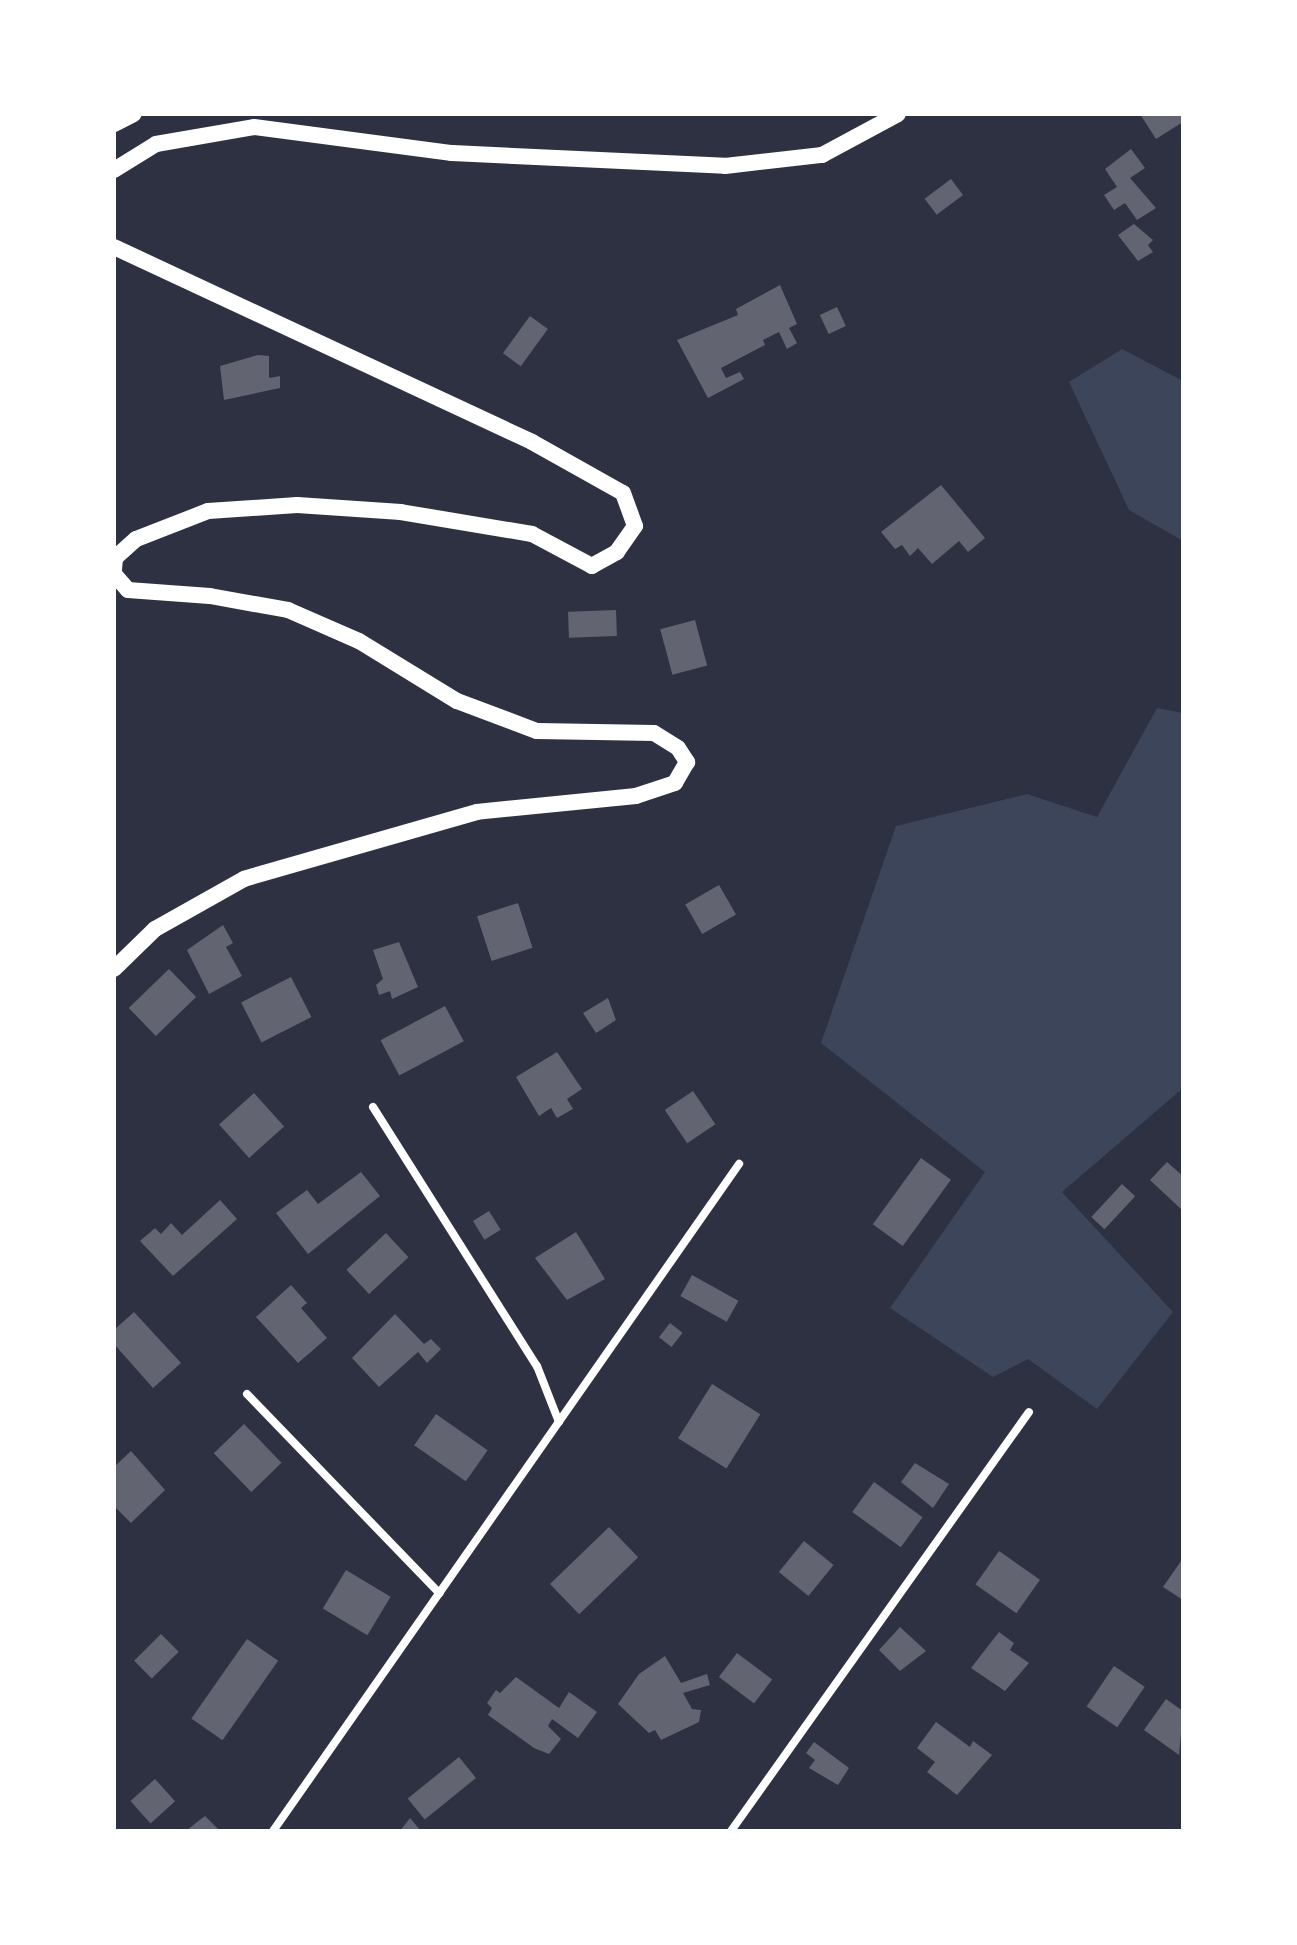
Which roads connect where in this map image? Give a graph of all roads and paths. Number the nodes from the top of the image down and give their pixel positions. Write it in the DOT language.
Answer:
graph roads {
  1 [pos="134,114"];
  2 [pos="242,114"];
  3 [pos="898,114"];
  4 [pos="114,124"];
  5 [pos="254,127"];
  6 [pos="114,170"];
  7 [pos="114,247"];
  8 [pos="114,572"];
  9 [pos="114,969"];
  10 [pos="373,1107"];
  11 [pos="739,1164"];
  12 [pos="247,1394"];
  13 [pos="1029,1412"];
  14 [pos="559,1422"];
  15 [pos="439,1593"];
  16 [pos="273,1831"];
  17 [pos="731,1831"];
  1 -- 4 [label="main road"];
  2 -- 5 [label="main road"];
  3 -- 5 [label="main road"];
  5 -- 6 [label="main road"];
  7 -- 8 [label="main road"];
  8 -- 9 [label="main road"];
  10 -- 14 [label="street"];
  11 -- 14 [label="street"];
  12 -- 15 [label="street"];
  13 -- 17 [label="street"];
  14 -- 15 [label="street"];
  15 -- 16 [label="street"];
}
